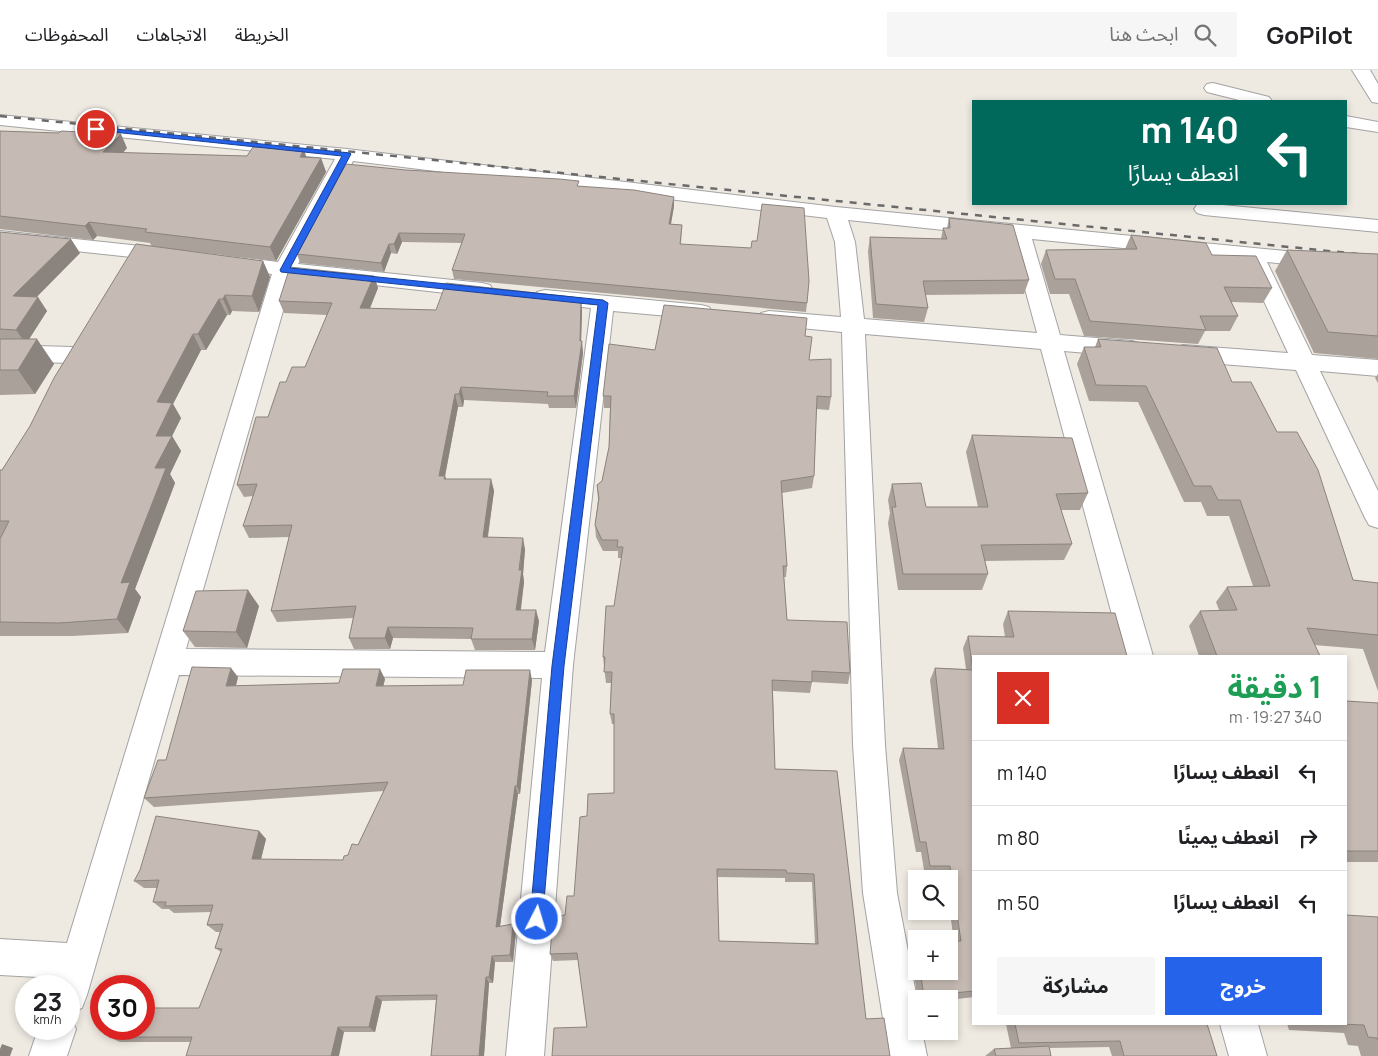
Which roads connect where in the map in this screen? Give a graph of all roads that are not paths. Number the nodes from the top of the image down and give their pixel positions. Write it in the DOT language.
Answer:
graph roads {
  1 [pos="1361,70"];
  2 [pos="1213,88"];
  3 [pos="1378,98"];
  4 [pos="1259,100"];
  5 [pos="0,120"];
  6 [pos="1347,121"];
  7 [pos="1378,127"];
  8 [pos="347,154"];
  9 [pos="1204,209"];
  10 [pos="836,213"];
  11 [pos="1378,226"];
  12 [pos="1019,230"];
  13 [pos="0,237"];
  14 [pos="136,251"];
  15 [pos="1246,254"];
  16 [pos="1378,267"];
  17 [pos="284,270"];
  18 [pos="121,275"];
  19 [pos="603,303"];
  20 [pos="718,313"];
  21 [pos="747,316"];
  22 [pos="852,326"];
  23 [pos="1051,343"];
  24 [pos="0,353"];
  25 [pos="71,356"];
  26 [pos="1304,362"];
  27 [pos="1378,368"];
  28 [pos="1378,518"];
  29 [pos="1138,655"];
  30 [pos="168,662"];
  31 [pos="558,666"];
  32 [pos="0,957"];
  33 [pos="80,962"];
  34 [pos="76,975"];
  35 [pos="1239,1025"];
  36 [pos="53,1040"];
  37 [pos="48,1056"];
  38 [pos="525,1056"];
  39 [pos="908,1056"];
  40 [pos="1248,1056"];
  1 -- 3 [label="street"];
  2 -- 4 [label="street"];
  5 -- 8 [label="street"];
  6 -- 7 [label="street"];
  8 -- 10 [label="street"];
  8 -- 17 [label="street"];
  9 -- 11 [label="street"];
  10 -- 12 [label="street"];
  10 -- 22 [label="street"];
  12 -- 15 [label="street"];
  12 -- 23 [label="street"];
  13 -- 14 [label="street"];
  14 -- 17 [label="street"];
  14 -- 18 [label="street"];
  15 -- 16 [label="street"];
  15 -- 26 [label="street"];
  17 -- 19 [label="street"];
  17 -- 30 [label="street"];
  19 -- 20 [label="street"];
  19 -- 31 [label="street"];
  21 -- 22 [label="street"];
  22 -- 23 [label="street"];
  22 -- 39 [label="street"];
  23 -- 26 [label="street"];
  23 -- 29 [label="street"];
  24 -- 25 [label="street"];
  26 -- 27 [label="street"];
  26 -- 28 [label="street"];
  30 -- 31 [label="street"];
  30 -- 33 [label="street"];
  31 -- 38 [label="street"];
  32 -- 33 [label="street"];
  33 -- 34 [label="street"];
  35 -- 40 [label="street"];
  36 -- 37 [label="street"];
}
